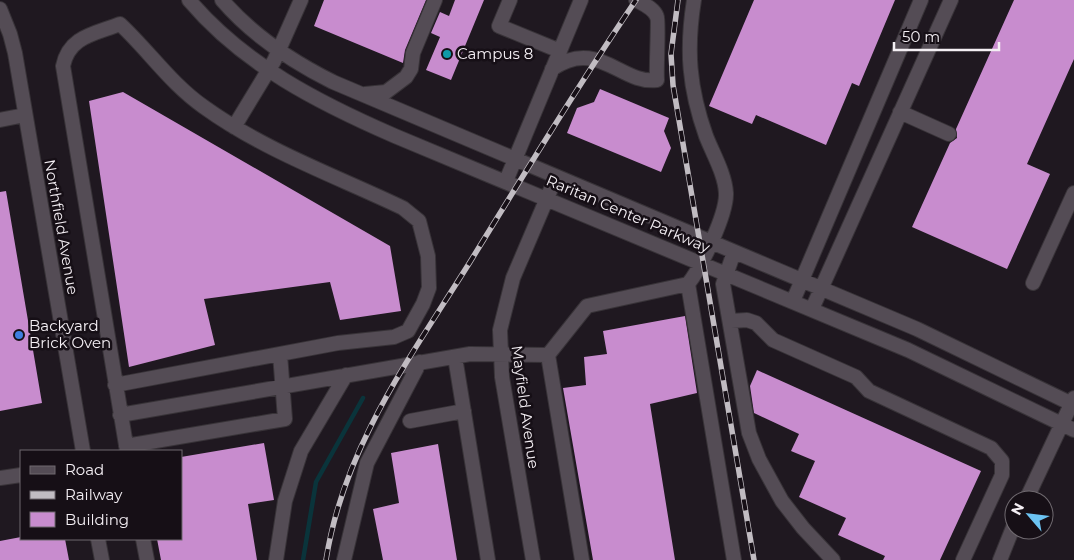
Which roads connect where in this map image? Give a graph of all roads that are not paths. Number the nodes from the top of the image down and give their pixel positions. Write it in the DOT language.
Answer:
graph roads {
  1 [pos="189,0"];
  2 [pos="222,0"];
  3 [pos="301,0"];
  4 [pos="435,0"];
  5 [pos="510,0"];
  6 [pos="581,0"];
  7 [pos="636,0"];
  8 [pos="694,0"];
  9 [pos="921,0"];
  10 [pos="951,0"];
  11 [pos="0,9"];
  12 [pos="560,51"];
  13 [pos="279,52"];
  14 [pos="552,69"];
  15 [pos="269,71"];
  16 [pos="357,92"];
  17 [pos="900,112"];
  18 [pos="25,115"];
  19 [pos="0,120"];
  20 [pos="234,127"];
  21 [pos="949,134"];
  22 [pos="515,160"];
  23 [pos="556,177"];
  24 [pos="506,181"];
  25 [pos="1074,193"];
  26 [pos="547,198"];
  27 [pos="710,242"];
  28 [pos="734,252"];
  29 [pos="703,263"];
  30 [pos="726,273"];
  31 [pos="802,281"];
  32 [pos="1033,283"];
  33 [pos="688,284"];
  34 [pos="820,289"];
  35 [pos="793,301"];
  36 [pos="812,310"];
  37 [pos="731,322"];
  38 [pos="500,353"];
  39 [pos="280,354"];
  40 [pos="548,354"];
  41 [pos="455,357"];
  42 [pos="420,362"];
  43 [pos="346,375"];
  44 [pos="115,385"];
  45 [pos="283,386"];
  46 [pos="1073,402"];
  47 [pos="464,411"];
  48 [pos="120,415"];
  49 [pos="410,421"];
  50 [pos="1068,427"];
  51 [pos="126,449"];
  52 [pos="83,450"];
  53 [pos="20,475"];
  54 [pos="0,478"];
  55 [pos="1032,490"];
  56 [pos="98,540"];
  57 [pos="143,540"];
  58 [pos="1008,540"];
  59 [pos="102,560"];
  60 [pos="147,560"];
  61 [pos="276,560"];
  62 [pos="344,560"];
  63 [pos="488,560"];
  64 [pos="533,560"];
  65 [pos="582,560"];
  66 [pos="734,560"];
  67 [pos="832,560"];
  68 [pos="964,560"];
  69 [pos="1000,560"];
  1 -- 15 [label="street, Raritan Center Parkway"];
  2 -- 13 [label="street, Raritan Center Parkway"];
  3 -- 13 [label="street"];
  4 -- 16 [label="street"];
  5 -- 12 [label="street"];
  6 -- 12 [label="street"];
  7 -- 14 [label="street"];
  8 -- 27 [label="street"];
  9 -- 31 [label="street"];
  10 -- 17 [label="street"];
  11 -- 18 [label="street, Northfield Avenue"];
  12 -- 14 [label="street"];
  13 -- 15 [label="street"];
  13 -- 16 [label="street, Raritan Center Parkway"];
  14 -- 22 [label="street"];
  15 -- 20 [label="street"];
  15 -- 24 [label="street, Raritan Center Parkway"];
  16 -- 22 [label="street, Raritan Center Parkway"];
  17 -- 21 [label="street"];
  17 -- 34 [label="street"];
  18 -- 19 [label="street"];
  18 -- 52 [label="street, Northfield Avenue"];
  20 -- 39 [label="street"];
  20 -- 44 [label="street"];
  22 -- 23 [label="street, Raritan Center Parkway"];
  22 -- 24 [label="street"];
  23 -- 26 [label="street, Mayfield Avenue"];
  23 -- 27 [label="street, Raritan Center Parkway"];
  24 -- 26 [label="street, Raritan Center Parkway"];
  25 -- 32 [label="street"];
  26 -- 29 [label="street, Raritan Center Parkway"];
  26 -- 38 [label="street, Mayfield Avenue"];
  27 -- 28 [label="street, Raritan Center Parkway"];
  27 -- 29 [label="street"];
  28 -- 30 [label="street"];
  28 -- 31 [label="street, Raritan Center Parkway"];
  29 -- 30 [label="street, Raritan Center Parkway"];
  29 -- 33 [label="street"];
  30 -- 35 [label="street, Raritan Center Parkway"];
  30 -- 37 [label="street"];
  31 -- 34 [label="street, Raritan Center Parkway"];
  31 -- 35 [label="street"];
  33 -- 40 [label="street"];
  33 -- 66 [label="street"];
  34 -- 36 [label="street"];
  34 -- 46 [label="street, Raritan Center Parkway"];
  35 -- 36 [label="street, Raritan Center Parkway"];
  36 -- 50 [label="street, Raritan Center Parkway"];
  37 -- 67 [label="street"];
  37 -- 68 [label="street"];
  38 -- 40 [label="street"];
  38 -- 41 [label="street"];
  38 -- 64 [label="street, Mayfield Avenue"];
  39 -- 44 [label="street"];
  39 -- 45 [label="street"];
  40 -- 65 [label="street"];
  41 -- 42 [label="street"];
  41 -- 47 [label="street"];
  42 -- 43 [label="street"];
  42 -- 62 [label="street"];
  43 -- 45 [label="street"];
  43 -- 61 [label="street"];
  44 -- 48 [label="street"];
  45 -- 48 [label="street"];
  45 -- 51 [label="street"];
  46 -- 50 [label="street"];
  47 -- 49 [label="street"];
  47 -- 63 [label="street"];
  48 -- 51 [label="street"];
  50 -- 55 [label="street"];
  53 -- 54 [label="street"];
  56 -- 59 [label="street"];
  57 -- 60 [label="street"];
  58 -- 69 [label="street"];
}
